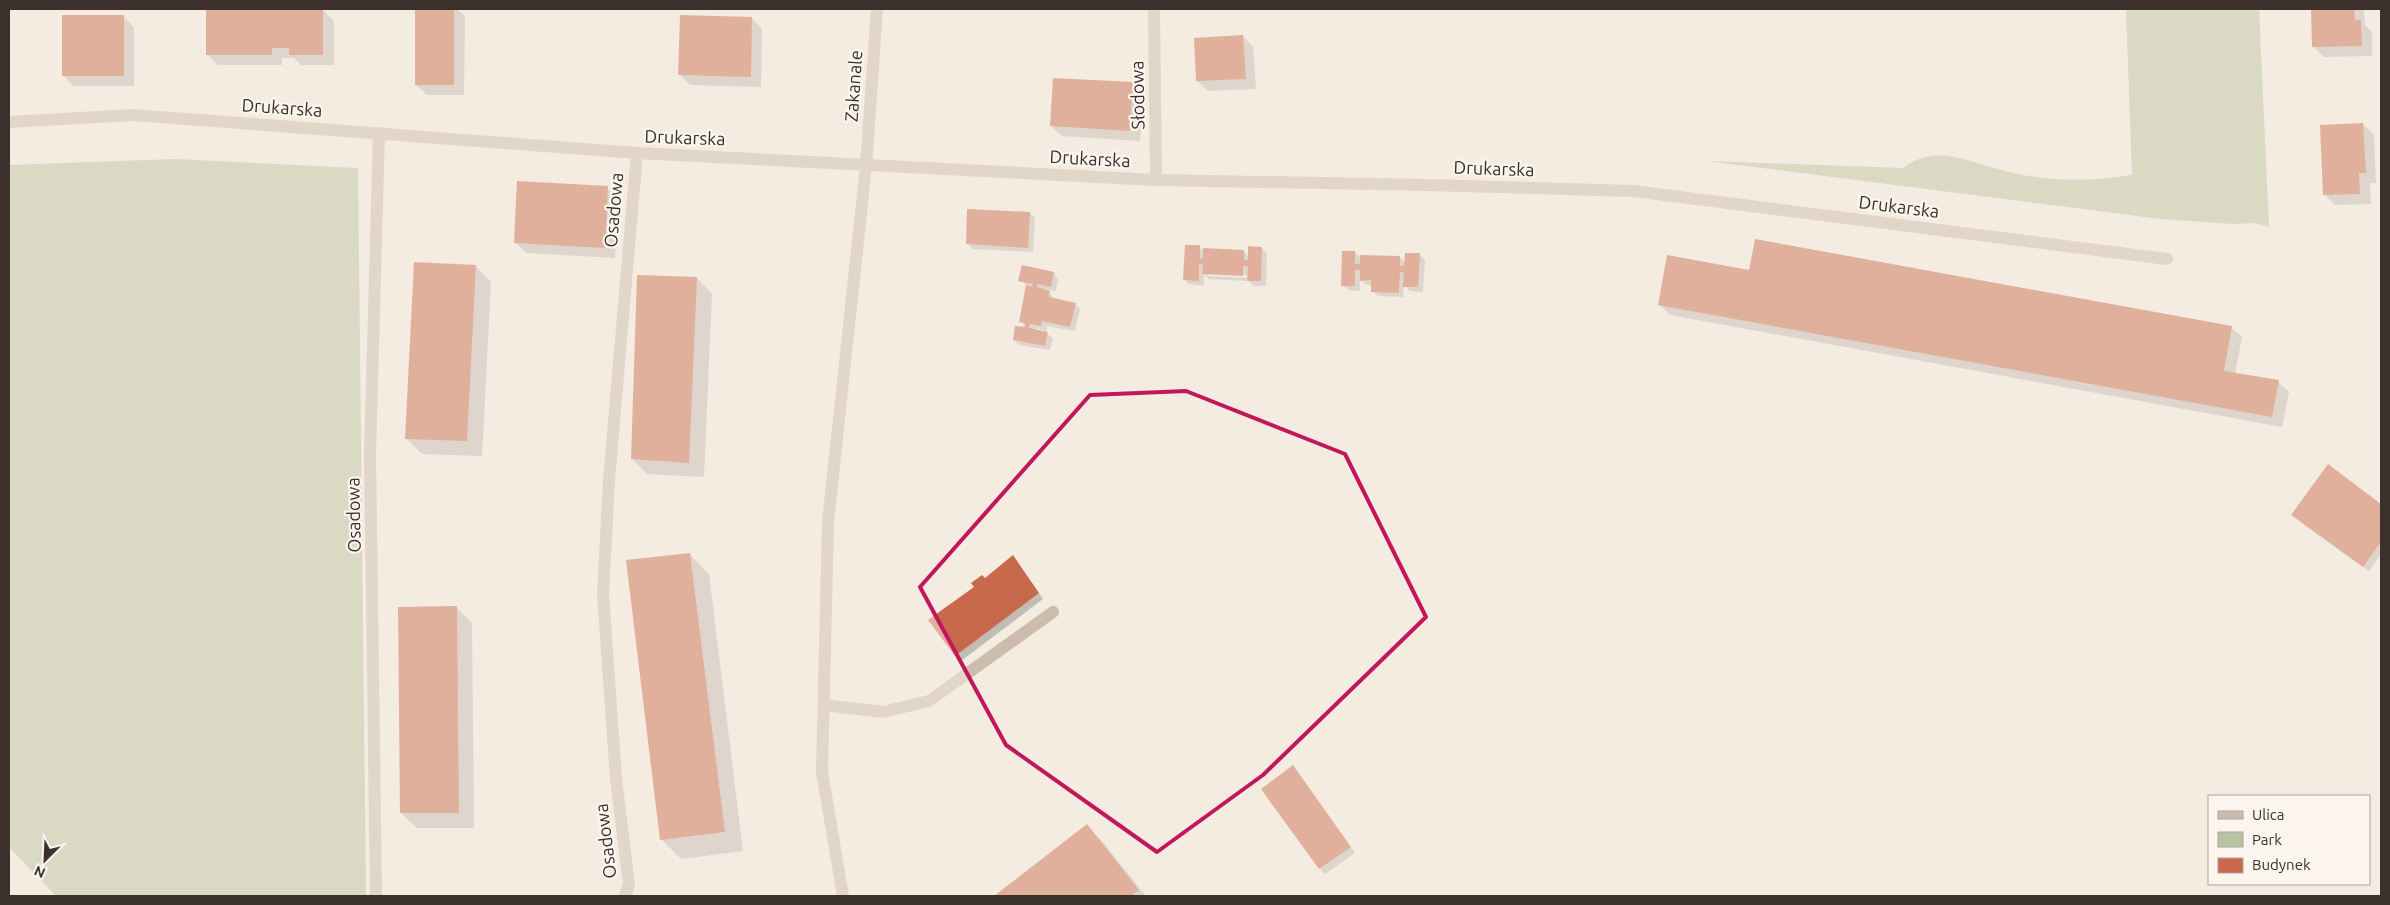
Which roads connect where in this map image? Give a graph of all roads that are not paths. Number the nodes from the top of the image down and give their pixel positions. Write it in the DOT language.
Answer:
graph roads {
  1 [pos="876,9"];
  2 [pos="1154,9"];
  3 [pos="9,122"];
  4 [pos="379,133"];
  5 [pos="637,153"];
  6 [pos="866,166"];
  7 [pos="1156,180"];
  8 [pos="2167,259"];
  9 [pos="1052,612"];
  10 [pos="824,705"];
  11 [pos="376,896"];
  12 [pos="625,896"];
  13 [pos="844,896"];
  1 -- 6 [label="street, Zakanale"];
  2 -- 7 [label="street, Słodowa"];
  3 -- 4 [label="street, Drukarska"];
  4 -- 5 [label="street, Drukarska"];
  4 -- 11 [label="street, Osadowa"];
  5 -- 6 [label="street, Drukarska"];
  5 -- 12 [label="street, Osadowa"];
  6 -- 7 [label="street, Drukarska"];
  6 -- 10 [label="street"];
  7 -- 8 [label="street, Drukarska"];
  9 -- 10 [label="street"];
  10 -- 13 [label="street"];
}
